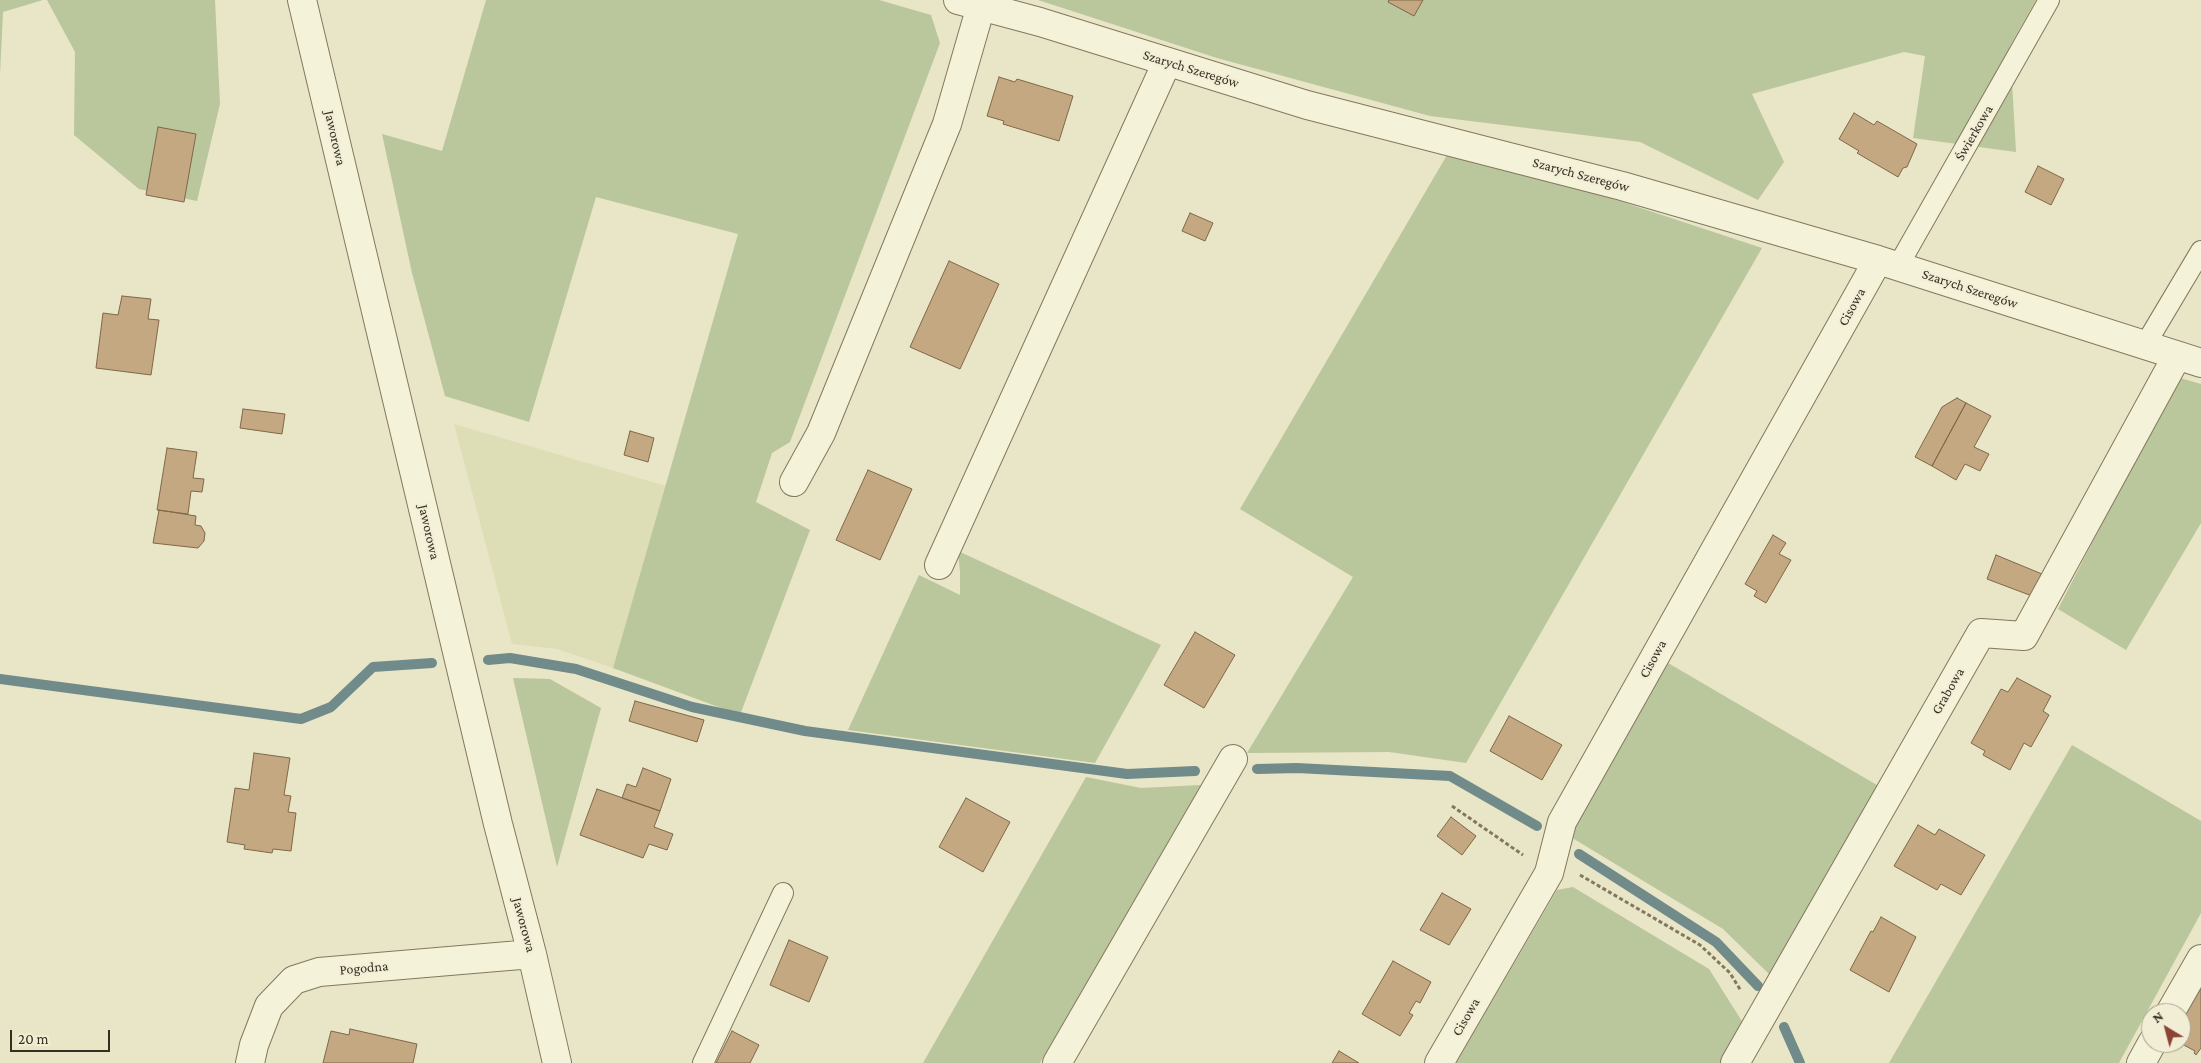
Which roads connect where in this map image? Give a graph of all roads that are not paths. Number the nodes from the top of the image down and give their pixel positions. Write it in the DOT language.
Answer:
graph roads {
  1 [pos="302,0"];
  2 [pos="2049,0"];
  3 [pos="969,3"];
  4 [pos="1167,62"];
  5 [pos="2201,251"];
  6 [pos="1888,263"];
  7 [pos="2145,345"];
  8 [pos="2189,360"];
  9 [pos="794,482"];
  10 [pos="939,566"];
  11 [pos="1233,759"];
  12 [pos="783,894"];
  13 [pos="532,954"];
  14 [pos="2201,960"];
  15 [pos="2176,1003"];
  16 [pos="250,1063"];
  17 [pos="557,1063"];
  18 [pos="703,1063"];
  19 [pos="1057,1063"];
  20 [pos="1439,1063"];
  21 [pos="1735,1063"];
  1 -- 13 [label="street, Jaworowa"];
  2 -- 6 [label="lane, Świerkowa"];
  3 -- 4 [label="street, Szarych Szeregów"];
  3 -- 9 [label="street"];
  4 -- 6 [label="street, Szarych Szeregów"];
  4 -- 10 [label="street"];
  5 -- 7 [label="lane"];
  6 -- 7 [label="street, Szarych Szeregów"];
  6 -- 20 [label="street, Cisowa"];
  7 -- 8 [label="street, Szarych Szeregów"];
  8 -- 21 [label="street, Grabowa"];
  11 -- 19 [label="street"];
  12 -- 18 [label="lane"];
  13 -- 16 [label="street, Pogodna"];
  13 -- 17 [label="street, Jaworowa"];
  14 -- 15 [label="street"];
}
